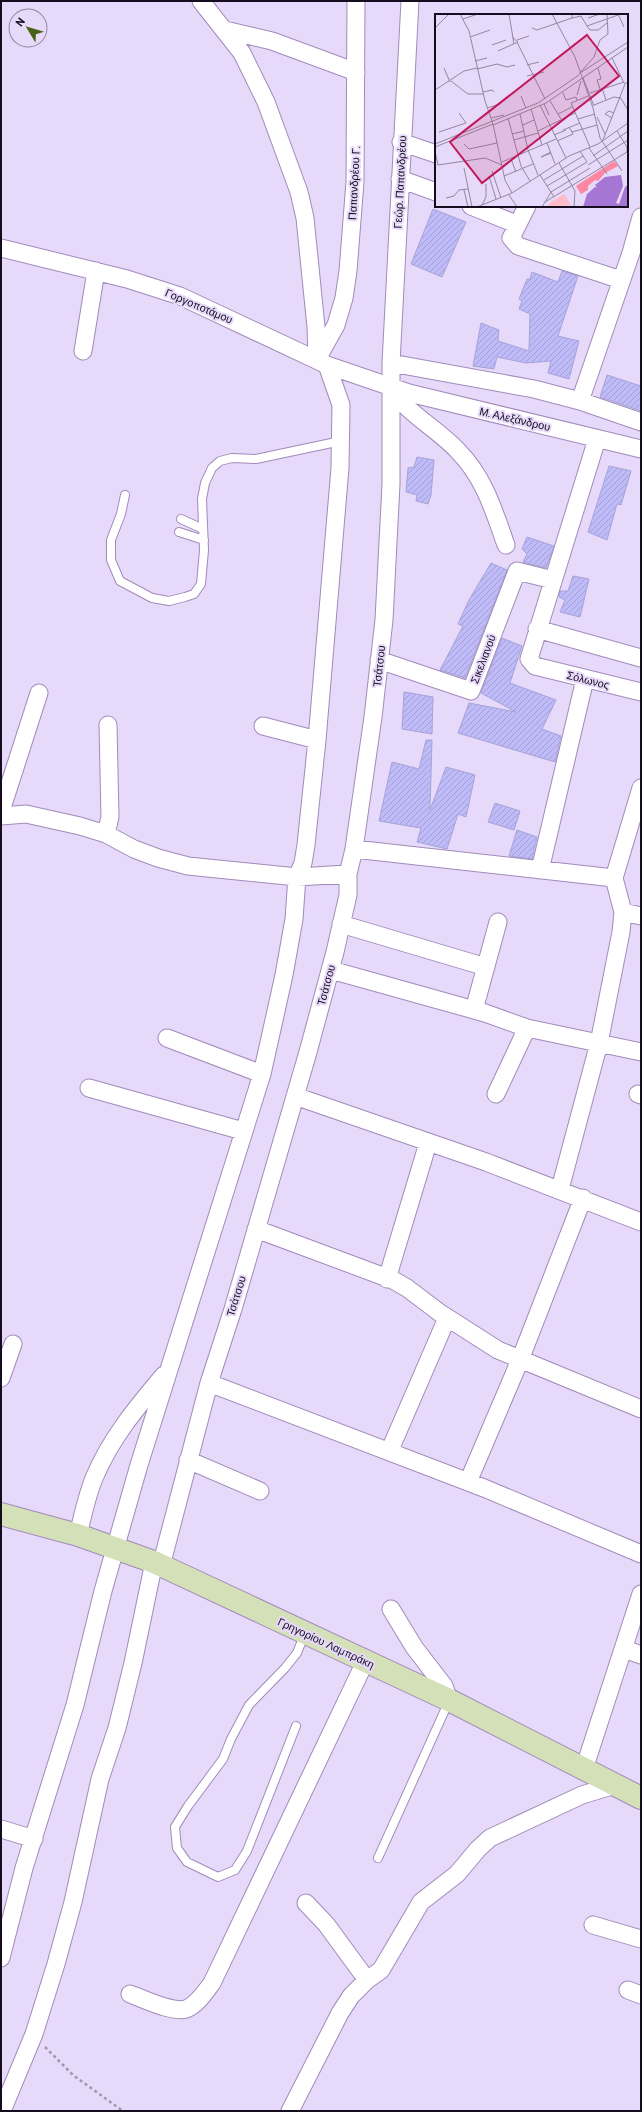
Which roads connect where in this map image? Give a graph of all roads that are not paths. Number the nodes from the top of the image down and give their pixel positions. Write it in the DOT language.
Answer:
graph roads {
  1 [pos="201,1"];
  2 [pos="356,1"];
  3 [pos="410,1"];
  4 [pos="225,30"];
  5 [pos="356,72"];
  6 [pos="401,142"];
  7 [pos="435,154"];
  8 [pos="400,179"];
  9 [pos="435,192"];
  10 [pos="474,207"];
  11 [pos="526,207"];
  12 [pos="641,217"];
  13 [pos="516,224"];
  14 [pos="1,248"];
  15 [pos="636,255"];
  16 [pos="96,271"];
  17 [pos="621,280"];
  18 [pos="83,351"];
  19 [pos="322,362"];
  20 [pos="391,363"];
  21 [pos="390,386"];
  22 [pos="580,402"];
  23 [pos="641,422"];
  24 [pos="597,439"];
  25 [pos="341,441"];
  26 [pos="641,449"];
  27 [pos="125,495"];
  28 [pos="182,519"];
  29 [pos="203,529"];
  30 [pos="179,532"];
  31 [pos="204,540"];
  32 [pos="506,545"];
  33 [pos="553,580"];
  34 [pos="537,629"];
  35 [pos="641,658"];
  36 [pos="379,660"];
  37 [pos="585,679"];
  38 [pos="641,692"];
  39 [pos="39,693"];
  40 [pos="108,725"];
  41 [pos="263,726"];
  42 [pos="317,740"];
  43 [pos="641,788"];
  44 [pos="1,811"];
  45 [pos="1,816"];
  46 [pos="106,834"];
  47 [pos="354,849"];
  48 [pos="540,870"];
  49 [pos="348,874"];
  50 [pos="297,877"];
  51 [pos="614,878"];
  52 [pos="622,912"];
  53 [pos="641,916"];
  54 [pos="498,922"];
  55 [pos="341,924"];
  56 [pos="486,967"];
  57 [pos="330,970"];
  58 [pos="474,1010"];
  59 [pos="526,1028"];
  60 [pos="166,1038"];
  61 [pos="599,1043"];
  62 [pos="641,1052"];
  63 [pos="262,1074"];
  64 [pos="89,1088"];
  65 [pos="496,1094"];
  66 [pos="296,1096"];
  67 [pos="243,1131"];
  68 [pos="428,1143"];
  69 [pos="560,1190"];
  70 [pos="582,1198"];
  71 [pos="641,1222"];
  72 [pos="256,1229"];
  73 [pos="387,1279"];
  74 [pos="447,1318"];
  75 [pos="13,1344"];
  76 [pos="520,1360"];
  77 [pos="168,1370"];
  78 [pos="1,1378"];
  79 [pos="209,1383"];
  80 [pos="641,1409"];
  81 [pos="389,1452"];
  82 [pos="188,1460"];
  83 [pos="468,1482"];
  84 [pos="260,1491"];
  85 [pos="1,1514"];
  86 [pos="78,1535"];
  87 [pos="114,1547"];
  88 [pos="641,1554"];
  89 [pos="157,1564"];
  90 [pos="641,1594"];
  91 [pos="392,1609"];
  92 [pos="305,1633"];
  93 [pos="624,1649"];
  94 [pos="641,1655"];
  95 [pos="365,1662"];
  96 [pos="449,1700"];
  97 [pos="296,1726"];
  98 [pos="584,1769"];
  99 [pos="615,1785"];
  100 [pos="641,1798"];
  101 [pos="1,1829"];
  102 [pos="34,1839"];
  103 [pos="378,1858"];
  104 [pos="306,1903"];
  105 [pos="593,1924"];
  106 [pos="641,1939"];
  107 [pos="1,1958"];
  108 [pos="367,1980"];
  109 [pos="130,1994"];
  110 [pos="2,2111"];
  111 [pos="290,2111"];
  1 -- 4 [label="street"];
  2 -- 5 [label="street, Παπανδρέου Γ."];
  3 -- 6 [label="street, Γεώρ. Παπανδρέου"];
  4 -- 5 [label="street"];
  4 -- 19 [label="street"];
  5 -- 19 [label="street, Παπανδρέου Γ."];
  6 -- 7 [label="street"];
  6 -- 8 [label="street, Γεώρ. Παπανδρέου"];
  8 -- 9 [label="street"];
  8 -- 20 [label="street, Γεώρ. Παπανδρέου"];
  10 -- 13 [label="street"];
  11 -- 13 [label="street"];
  12 -- 15 [label="street"];
  13 -- 17 [label="street"];
  14 -- 16 [label="street, Γοργοποτάμου"];
  15 -- 17 [label="street"];
  16 -- 18 [label="street"];
  16 -- 19 [label="street, Γοργοποτάμου"];
  17 -- 22 [label="street"];
  19 -- 21 [label="street, Γοργοποτάμου"];
  19 -- 25 [label="street"];
  20 -- 21 [label="street, Γεώρ. Παπανδρέου"];
  20 -- 22 [label="street"];
  21 -- 24 [label="street, Μ. Αλεξάνδρου"];
  21 -- 32 [label="street"];
  21 -- 36 [label="street, Τσάτσου"];
  22 -- 23 [label="street"];
  24 -- 26 [label="street, Μ. Αλεξάνδρου"];
  24 -- 33 [label="street"];
  25 -- 29 [label="lane"];
  25 -- 42 [label="street"];
  27 -- 31 [label="lane"];
  28 -- 29 [label="lane"];
  29 -- 31 [label="lane"];
  30 -- 31 [label="lane"];
  33 -- 34 [label="street"];
  33 -- 36 [label="street, Σικελιανού"];
  34 -- 35 [label="street"];
  34 -- 37 [label="street, Σόλωνος"];
  36 -- 47 [label="street, Τσάτσου"];
  37 -- 38 [label="street, Σόλωνος"];
  37 -- 48 [label="street"];
  39 -- 44 [label="street"];
  40 -- 46 [label="street"];
  41 -- 42 [label="street"];
  42 -- 50 [label="street"];
  43 -- 51 [label="street"];
  45 -- 46 [label="street"];
  46 -- 50 [label="street"];
  47 -- 48 [label="street"];
  47 -- 49 [label="street, Τσάτσου"];
  48 -- 51 [label="street"];
  49 -- 50 [label="street"];
  49 -- 55 [label="street, Τσάτσου"];
  50 -- 63 [label="street"];
  51 -- 52 [label="street"];
  52 -- 53 [label="street"];
  52 -- 61 [label="street"];
  54 -- 56 [label="street"];
  55 -- 56 [label="street"];
  55 -- 57 [label="street, Τσάτσου"];
  56 -- 58 [label="street"];
  57 -- 58 [label="street"];
  57 -- 66 [label="street, Τσάτσου"];
  58 -- 59 [label="street"];
  59 -- 61 [label="street"];
  59 -- 65 [label="street"];
  60 -- 63 [label="street"];
  61 -- 62 [label="street"];
  61 -- 69 [label="street"];
  63 -- 67 [label="street"];
  64 -- 67 [label="street"];
  66 -- 68 [label="street"];
  66 -- 72 [label="street, Τσάτσου"];
  67 -- 77 [label="street"];
  68 -- 69 [label="street"];
  68 -- 73 [label="street"];
  69 -- 70 [label="street"];
  70 -- 71 [label="street"];
  70 -- 76 [label="street"];
  72 -- 73 [label="street"];
  72 -- 79 [label="street, Τσάτσου"];
  73 -- 74 [label="street"];
  74 -- 76 [label="street"];
  74 -- 81 [label="street"];
  75 -- 78 [label="street"];
  76 -- 80 [label="street"];
  76 -- 83 [label="street"];
  77 -- 86 [label="street"];
  77 -- 87 [label="street"];
  79 -- 81 [label="street"];
  79 -- 82 [label="street, Τσάτσου"];
  81 -- 83 [label="street"];
  82 -- 84 [label="street"];
  82 -- 89 [label="street, Τσάτσου"];
  83 -- 88 [label="street"];
  85 -- 86 [label="street, Γρηγορίου Λαμπράκη"];
  86 -- 87 [label="street, Γρηγορίου Λαμπράκη"];
  87 -- 89 [label="street, Γρηγορίου Λαμπράκη"];
  87 -- 102 [label="street"];
  89 -- 92 [label="street, Γρηγορίου Λαμπράκη"];
  89 -- 110 [label="street, Τσάτσου"];
  90 -- 93 [label="street"];
  91 -- 96 [label="street"];
  92 -- 95 [label="street, Γρηγορίου Λαμπράκη"];
  92 -- 97 [label="lane"];
  93 -- 94 [label="street"];
  93 -- 98 [label="street"];
  95 -- 96 [label="street, Γρηγορίου Λαμπράκη"];
  95 -- 109 [label="street"];
  96 -- 98 [label="street, Γρηγορίου Λαμπράκη"];
  96 -- 103 [label="lane"];
  98 -- 99 [label="street, Γρηγορίου Λαμπράκη"];
  99 -- 100 [label="street, Γρηγορίου Λαμπράκη"];
  99 -- 108 [label="street"];
  101 -- 102 [label="street"];
  102 -- 107 [label="street"];
  104 -- 108 [label="street"];
  105 -- 106 [label="street"];
  108 -- 111 [label="street"];
}
